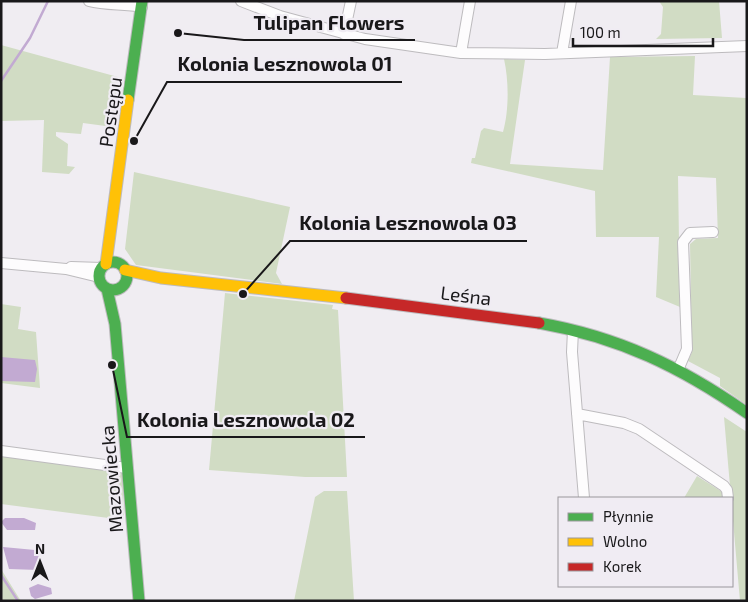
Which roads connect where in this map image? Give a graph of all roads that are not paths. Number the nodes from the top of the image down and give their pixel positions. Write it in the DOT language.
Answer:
graph roads {
  1 [pos="89,1"];
  2 [pos="241,1"];
  3 [pos="351,1"];
  4 [pos="470,1"];
  5 [pos="570,1"];
  6 [pos="142,4"];
  7 [pos="344,34"];
  8 [pos="747,46"];
  9 [pos="461,53"];
  10 [pos="562,53"];
  11 [pos="713,232"];
  12 [pos="1,263"];
  13 [pos="110,268"];
  14 [pos="161,278"];
  15 [pos="117,287"];
  16 [pos="573,330"];
  17 [pos="678,370"];
  18 [pos="747,413"];
  19 [pos="577,414"];
  20 [pos="1,451"];
  21 [pos="128,468"];
  22 [pos="584,497"];
  23 [pos="728,497"];
  24 [pos="139,601"];
  1 -- 6 [label="street"];
  2 -- 7 [label="street"];
  3 -- 7 [label="street"];
  4 -- 9 [label="street"];
  5 -- 10 [label="street"];
  6 -- 13 [label="street, Postępu"];
  7 -- 9 [label="street"];
  8 -- 10 [label="street"];
  9 -- 10 [label="street"];
  11 -- 17 [label="street"];
  12 -- 13 [label="street"];
  13 -- 14 [label="street, Leśna"];
  13 -- 15 [label="street, Postępu"];
  13 -- 15 [label="street"];
  14 -- 15 [label="street, Leśna"];
  14 -- 16 [label="street, Leśna"];
  15 -- 21 [label="street, Mazowiecka"];
  16 -- 17 [label="street, Leśna"];
  16 -- 19 [label="street"];
  17 -- 18 [label="street, Leśna"];
  19 -- 22 [label="street"];
  19 -- 23 [label="street"];
  20 -- 21 [label="street"];
  21 -- 24 [label="street, Mazowiecka"];
}
